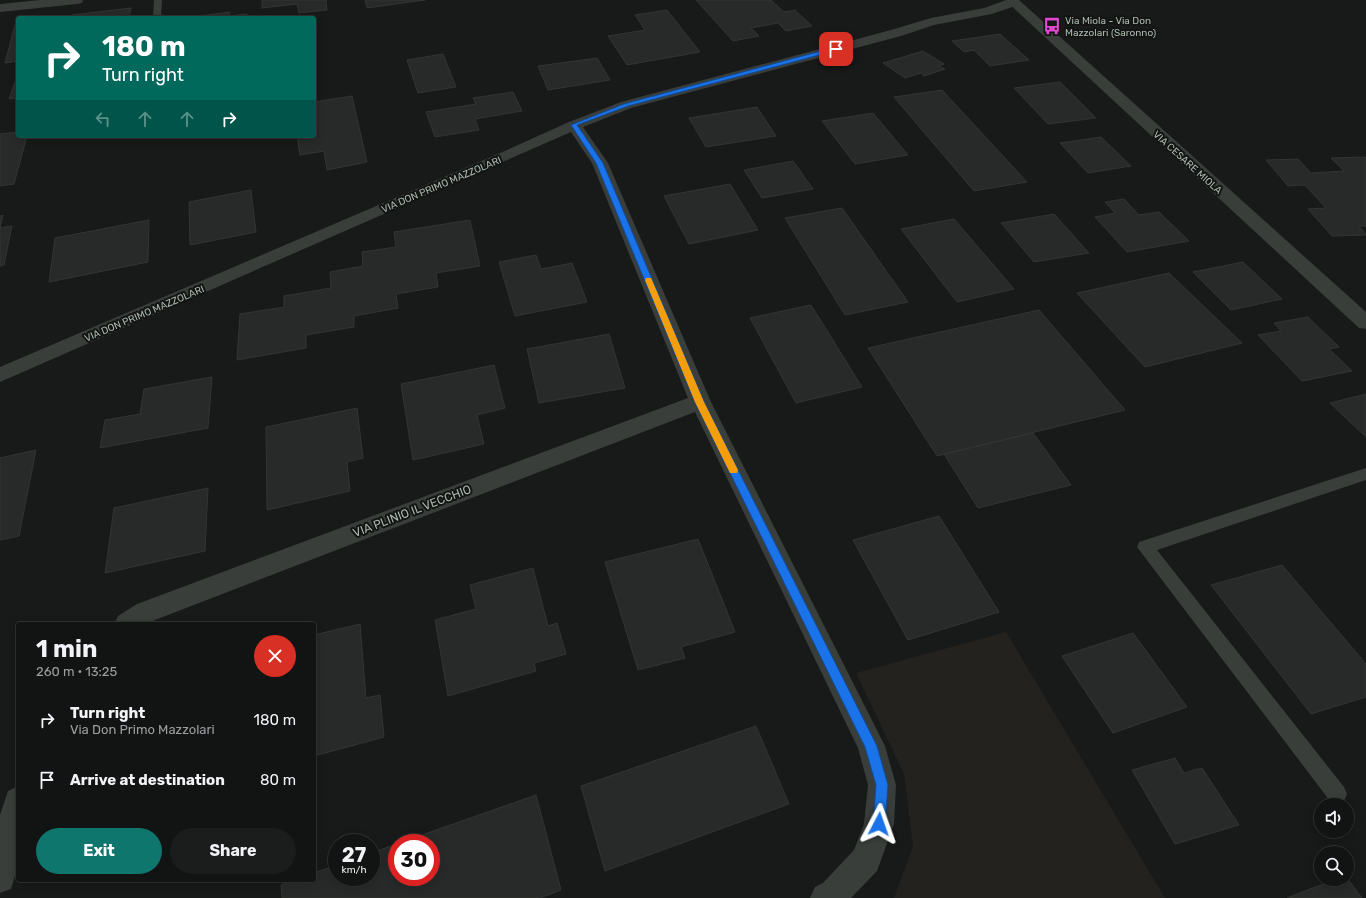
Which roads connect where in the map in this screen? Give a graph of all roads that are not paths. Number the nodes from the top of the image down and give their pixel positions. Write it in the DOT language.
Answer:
graph roads {
  1 [pos="77,0"];
  2 [pos="158,0"];
  3 [pos="1012,1"];
  4 [pos="960,4"];
  5 [pos="941,7"];
  6 [pos="7,8"];
  7 [pos="157,16"];
  8 [pos="896,33"];
  9 [pos="574,125"];
  10 [pos="1366,323"];
  11 [pos="0,375"];
  12 [pos="700,402"];
  13 [pos="1366,474"];
  14 [pos="129,622"];
  15 [pos="1336,794"];
  16 [pos="16,810"];
  17 [pos="0,878"];
  18 [pos="826,898"];
  1 -- 6 [label="street"];
  2 -- 7 [label="lane"];
  3 -- 4 [label="street"];
  3 -- 8 [label="street, VIA DON PRIMO MAZZOLARI"];
  3 -- 10 [label="street, VIA CESARE MIOLA"];
  5 -- 8 [label="street, VIA DON PRIMO MAZZOLARI"];
  8 -- 9 [label="street, VIA DON PRIMO MAZZOLARI"];
  9 -- 11 [label="street, VIA DON PRIMO MAZZOLARI"];
  9 -- 12 [label="street"];
  12 -- 14 [label="street, VIA PLINIO IL VECCHIO"];
  12 -- 18 [label="street"];
  13 -- 15 [label="lane"];
  16 -- 17 [label="street"];
}
